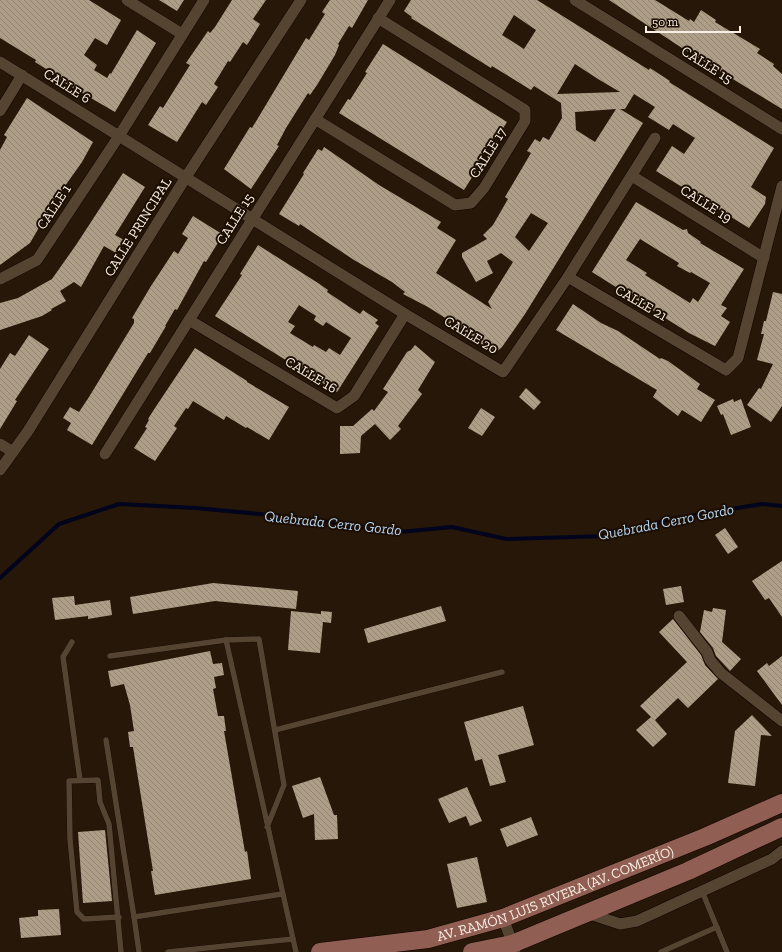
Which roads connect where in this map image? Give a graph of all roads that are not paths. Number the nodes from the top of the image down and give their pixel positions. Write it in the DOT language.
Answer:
graph roads {
  1 [pos="127,0"];
  2 [pos="204,0"];
  3 [pos="301,0"];
  4 [pos="390,0"];
  5 [pos="575,0"];
  6 [pos="378,18"];
  7 [pos="182,34"];
  8 [pos="0,62"];
  9 [pos="22,75"];
  10 [pos="0,111"];
  11 [pos="315,119"];
  12 [pos="782,129"];
  13 [pos="119,136"];
  14 [pos="655,138"];
  15 [pos="632,176"];
  16 [pos="186,177"];
  17 [pos="782,186"];
  18 [pos="253,219"];
  19 [pos="764,258"];
  20 [pos="568,277"];
  21 [pos="0,280"];
  22 [pos="405,314"];
  23 [pos="189,320"];
  24 [pos="0,444"];
  25 [pos="13,452"];
  26 [pos="105,454"];
  27 [pos="0,470"];
  28 [pos="679,616"];
  29 [pos="226,640"];
  30 [pos="72,642"];
  31 [pos="110,656"];
  32 [pos="502,672"];
  33 [pos="782,721"];
  34 [pos="275,730"];
  35 [pos="106,740"];
  36 [pos="80,780"];
  37 [pos="782,803"];
  38 [pos="267,827"];
  39 [pos="782,827"];
  40 [pos="782,851"];
  41 [pos="702,891"];
  42 [pos="282,894"];
  43 [pos="587,913"];
  44 [pos="119,917"];
  45 [pos="134,917"];
  46 [pos="503,918"];
  47 [pos="717,927"];
  48 [pos="293,939"];
  49 [pos="514,948"];
  50 [pos="121,952"];
  51 [pos="139,952"];
  52 [pos="168,952"];
  53 [pos="296,952"];
  54 [pos="320,952"];
  55 [pos="472,952"];
  56 [pos="661,952"];
  57 [pos="727,952"];
  1 -- 7 [label="street"];
  2 -- 7 [label="street, CALLE 1"];
  3 -- 16 [label="street, CALLE PRINCIPAL"];
  4 -- 6 [label="street, CALLE 15"];
  5 -- 12 [label="street, CALLE 15"];
  6 -- 11 [label="street, CALLE 15"];
  6 -- 11 [label="street, CALLE 17"];
  7 -- 13 [label="street, CALLE 1"];
  8 -- 9 [label="street, CALLE 6"];
  9 -- 10 [label="street"];
  9 -- 13 [label="street, CALLE 6"];
  11 -- 18 [label="street, CALLE 15"];
  13 -- 16 [label="street"];
  13 -- 21 [label="street, CALLE 1"];
  14 -- 15 [label="street, CALLE 20"];
  15 -- 19 [label="street, CALLE 19"];
  15 -- 20 [label="street, CALLE 20"];
  16 -- 18 [label="street, CALLE 20"];
  16 -- 25 [label="street, CALLE PRINCIPAL"];
  17 -- 19 [label="street"];
  18 -- 22 [label="street, CALLE 20"];
  18 -- 23 [label="street, CALLE 15"];
  19 -- 20 [label="street, CALLE 21"];
  20 -- 22 [label="street, CALLE 20"];
  22 -- 23 [label="street, CALLE 16"];
  23 -- 26 [label="street, CALLE 15"];
  24 -- 25 [label="street"];
  25 -- 27 [label="street, CALLE PRINCIPAL"];
  28 -- 33 [label="street"];
  29 -- 31 [label="lane"];
  29 -- 34 [label="lane"];
  29 -- 38 [label="lane"];
  30 -- 36 [label="lane"];
  32 -- 34 [label="lane"];
  34 -- 38 [label="lane"];
  35 -- 45 [label="lane"];
  36 -- 44 [label="lane"];
  36 -- 44 [label="lane"];
  37 -- 46 [label="main road, AV. RAMÓN LUIS RIVERA (AV. COMERÍO)"];
  38 -- 42 [label="lane"];
  39 -- 43 [label="main road, AV. RAMÓN LUIS RIVERA (AV. COMERÍO)"];
  40 -- 41 [label="street"];
  41 -- 43 [label="street"];
  41 -- 47 [label="lane"];
  42 -- 45 [label="lane"];
  42 -- 48 [label="lane"];
  43 -- 49 [label="main road, AV. RAMÓN LUIS RIVERA (AV. COMERÍO)"];
  44 -- 50 [label="lane"];
  45 -- 51 [label="lane"];
  46 -- 49 [label="street"];
  46 -- 54 [label="main road, AV. RAMÓN LUIS RIVERA (AV. COMERÍO)"];
  47 -- 56 [label="lane"];
  47 -- 57 [label="lane"];
  48 -- 52 [label="lane"];
  48 -- 53 [label="lane"];
  49 -- 55 [label="main road, AV. RAMÓN LUIS RIVERA (AV. COMERÍO)"];
}
